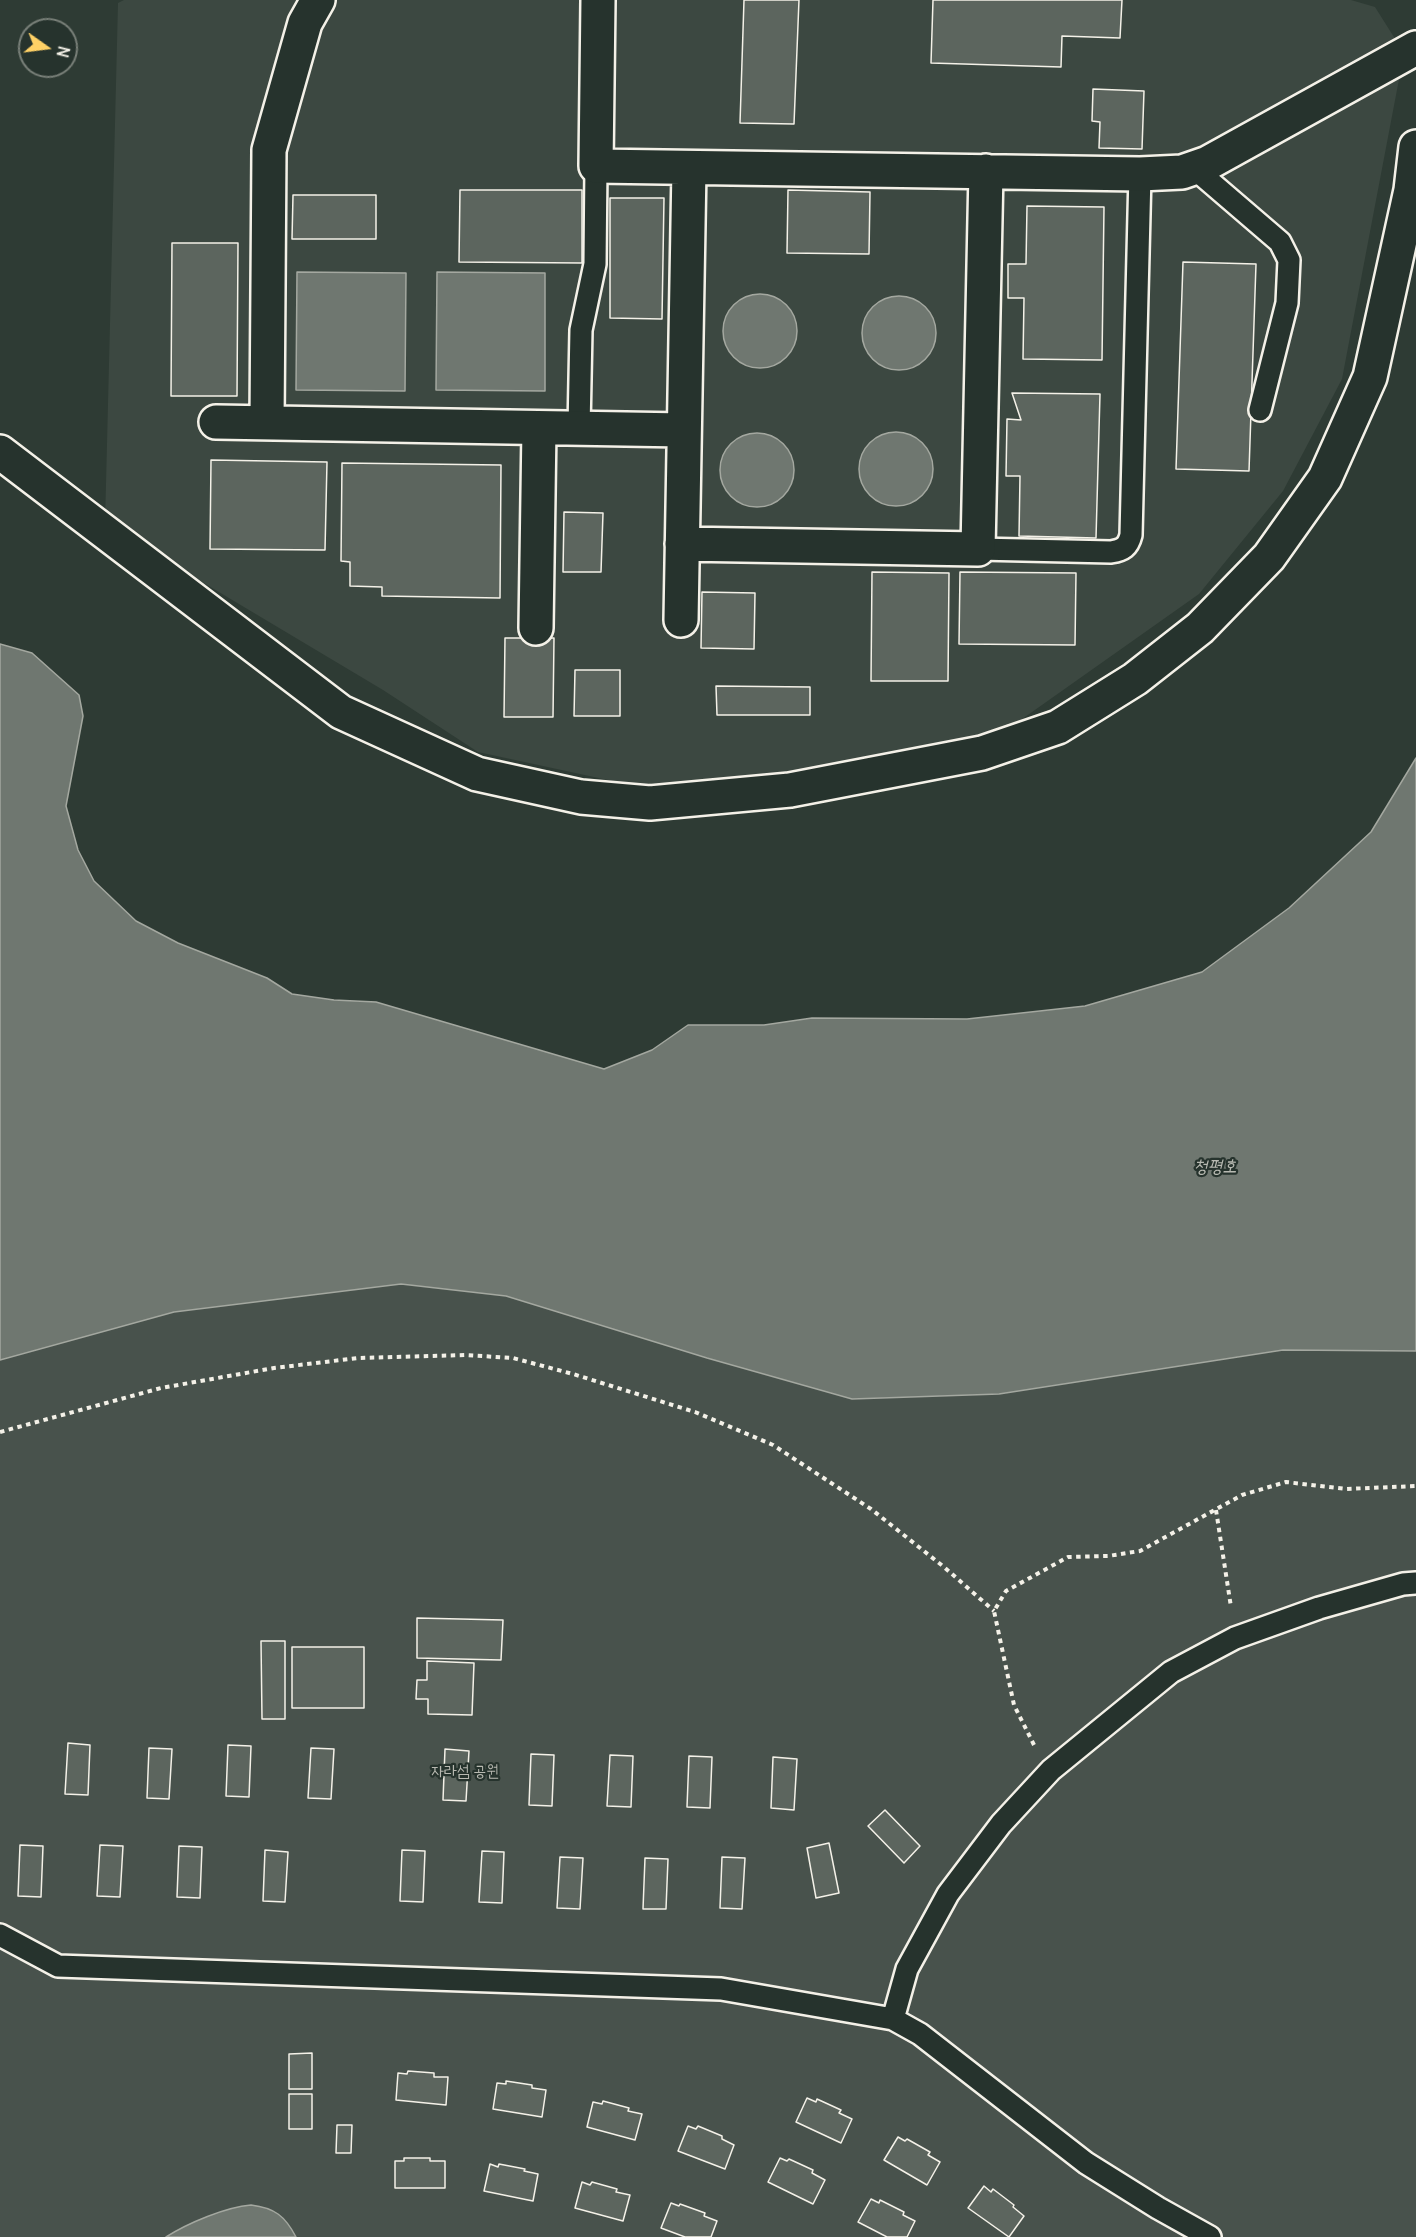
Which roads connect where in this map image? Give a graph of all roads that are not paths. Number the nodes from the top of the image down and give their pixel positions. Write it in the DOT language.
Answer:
graph roads {
  1 [pos="318,0"];
  2 [pos="598,0"];
  3 [pos="1416,48"];
  4 [pos="1416,147"];
  5 [pos="596,166"];
  6 [pos="689,168"];
  7 [pos="1195,169"];
  8 [pos="986,171"];
  9 [pos="1140,174"];
  10 [pos="1260,410"];
  11 [pos="216,422"];
  12 [pos="267,423"];
  13 [pos="539,428"];
  14 [pos="579,428"];
  15 [pos="684,430"];
  16 [pos="0,452"];
  17 [pos="682,544"];
  18 [pos="978,549"];
  19 [pos="681,620"];
  20 [pos="536,628"];
  21 [pos="1416,1583"];
  22 [pos="0,1935"];
  23 [pos="893,2019"];
  24 [pos="1210,2237"];
  1 -- 12 [label="street"];
  2 -- 5 [label="street"];
  3 -- 7 [label="street"];
  4 -- 16 [label="street"];
  5 -- 6 [label="street"];
  5 -- 14 [label="lane"];
  6 -- 8 [label="street"];
  6 -- 15 [label="street"];
  7 -- 9 [label="street"];
  7 -- 10 [label="lane"];
  8 -- 9 [label="street"];
  8 -- 18 [label="street"];
  9 -- 18 [label="lane"];
  11 -- 12 [label="street"];
  12 -- 13 [label="street"];
  13 -- 14 [label="street"];
  13 -- 20 [label="street"];
  14 -- 15 [label="street"];
  15 -- 17 [label="street"];
  17 -- 18 [label="street"];
  17 -- 19 [label="street"];
  21 -- 23 [label="lane"];
  22 -- 23 [label="lane"];
  23 -- 24 [label="lane"];
}
